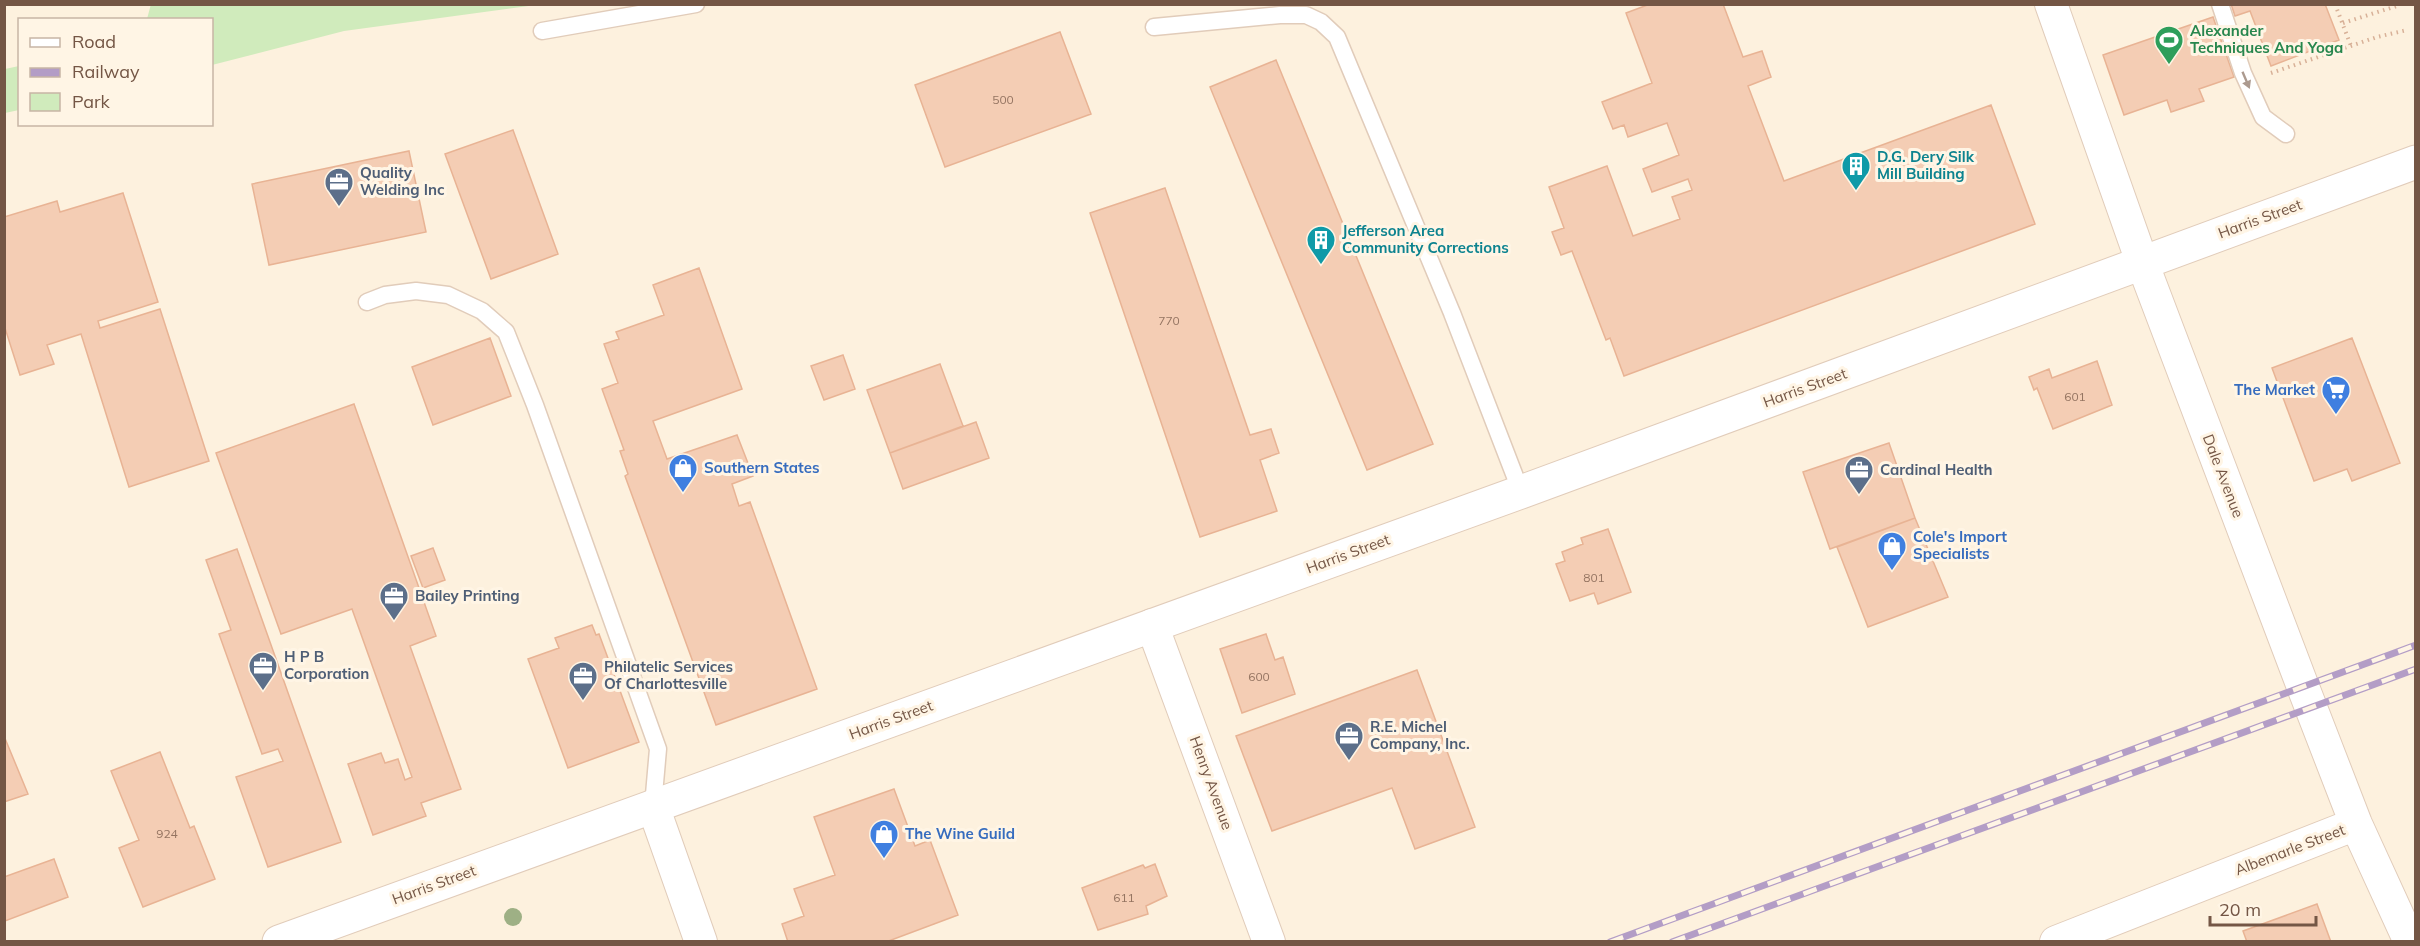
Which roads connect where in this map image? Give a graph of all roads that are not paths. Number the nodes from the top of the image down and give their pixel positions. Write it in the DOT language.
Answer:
graph roads {
  1 [pos="696,4"];
  2 [pos="2051,4"];
  3 [pos="2220,4"];
  4 [pos="1154,27"];
  5 [pos="542,31"];
  6 [pos="2286,134"];
  7 [pos="2415,162"];
  8 [pos="2142,262"];
  9 [pos="367,302"];
  10 [pos="1521,492"];
  11 [pos="1152,625"];
  12 [pos="653,806"];
  13 [pos="2356,824"];
  14 [pos="279,942"];
  15 [pos="701,942"];
  16 [pos="1269,942"];
  17 [pos="2056,942"];
  18 [pos="2410,942"];
  1 -- 5 [label="lane"];
  2 -- 8 [label="street, Dale Avenue"];
  3 -- 6 [label="lane, one-way"];
  4 -- 10 [label="lane"];
  7 -- 8 [label="street, Harris Street"];
  8 -- 10 [label="street, Harris Street"];
  8 -- 13 [label="street, Dale Avenue"];
  9 -- 12 [label="lane"];
  10 -- 11 [label="street, Harris Street"];
  11 -- 12 [label="street, Harris Street"];
  11 -- 16 [label="street, Henry Avenue"];
  12 -- 14 [label="street, Harris Street"];
  12 -- 15 [label="street"];
  13 -- 17 [label="street, Albemarle Street"];
  13 -- 18 [label="street, Dale Avenue"];
}
